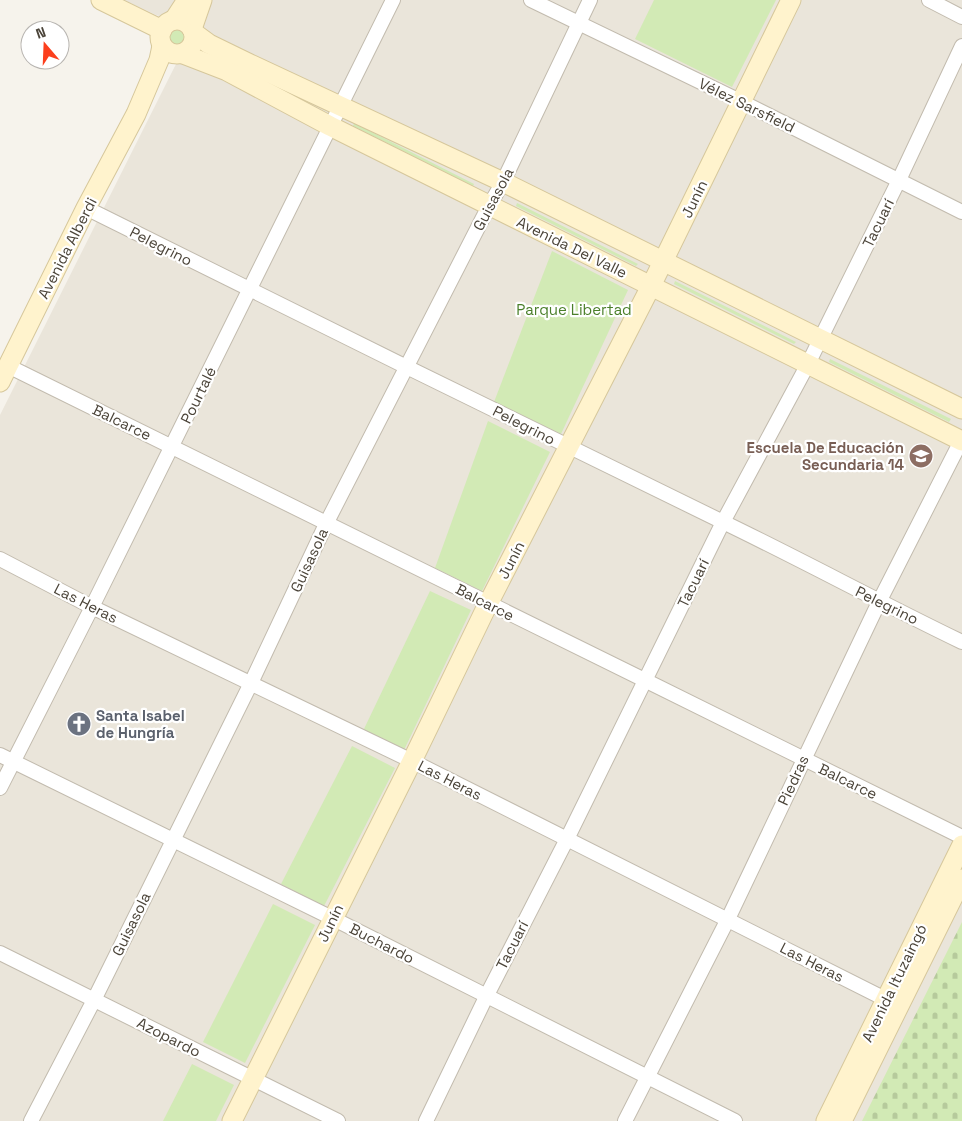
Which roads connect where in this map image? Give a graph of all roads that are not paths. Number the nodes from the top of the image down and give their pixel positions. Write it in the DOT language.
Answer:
graph roads {
  1 [pos="101,0"];
  2 [pos="188,0"];
  3 [pos="202,0"];
  4 [pos="393,0"];
  5 [pos="531,0"];
  6 [pos="590,0"];
  7 [pos="791,0"];
  8 [pos="929,0"];
  9 [pos="962,17"];
  10 [pos="578,23"];
  11 [pos="193,31"];
  12 [pos="172,41"];
  13 [pos="962,46"];
  14 [pos="742,102"];
  15 [pos="341,106"];
  16 [pos="330,126"];
  17 [pos="899,180"];
  18 [pos="504,182"];
  19 [pos="489,206"];
  20 [pos="86,208"];
  21 [pos="962,212"];
  22 [pos="662,261"];
  23 [pos="651,286"];
  24 [pos="249,290"];
  25 [pos="820,339"];
  26 [pos="808,364"];
  27 [pos="406,366"];
  28 [pos="4,374"];
  29 [pos="962,409"];
  30 [pos="962,440"];
  31 [pos="172,447"];
  32 [pos="568,447"];
  33 [pos="327,522"];
  34 [pos="723,522"];
  35 [pos="0,559"];
  36 [pos="879,602"];
  37 [pos="488,604"];
  38 [pos="92,607"];
  39 [pos="962,642"];
  40 [pos="645,681"];
  41 [pos="251,683"];
  42 [pos="0,755"];
  43 [pos="803,759"];
  44 [pos="412,761"];
  45 [pos="13,762"];
  46 [pos="0,788"];
  47 [pos="962,837"];
  48 [pos="173,839"];
  49 [pos="567,839"];
  50 [pos="962,844"];
  51 [pos="962,879"];
  52 [pos="332,918"];
  53 [pos="728,919"];
  54 [pos="0,953"];
  55 [pos="487,995"];
  56 [pos="94,1000"];
  57 [pos="892,1002"];
  58 [pos="647,1076"];
  59 [pos="253,1080"];
  60 [pos="31,1121"];
  61 [pos="232,1121"];
  62 [pos="338,1121"];
  63 [pos="426,1121"];
  64 [pos="625,1121"];
  65 [pos="735,1121"];
  66 [pos="826,1121"];
  67 [pos="842,1121"];
  1 -- 12 [label="main road, Avenida Del Valle"];
  2 -- 12 [label="main road, Avenida Alberdi"];
  3 -- 11 [label="main road"];
  4 -- 15 [label="street, Pourtalé"];
  5 -- 10 [label="street, Vélez Sarsfield"];
  6 -- 10 [label="street, Guisasola"];
  7 -- 14 [label="main road, Junín"];
  8 -- 9 [label="street"];
  10 -- 14 [label="street, Vélez Sarsfield"];
  10 -- 18 [label="street, Guisasola"];
  11 -- 12 [label="main road, Avenida Del Valle"];
  11 -- 12 [label="main road"];
  11 -- 15 [label="main road, Avenida Del Valle"];
  12 -- 16 [label="main road, Avenida Del Valle"];
  12 -- 20 [label="main road, Avenida Alberdi"];
  13 -- 17 [label="street, Tacuarí"];
  14 -- 17 [label="street, Vélez Sarsfield"];
  14 -- 22 [label="main road, Junín"];
  15 -- 16 [label="street, Pourtalé"];
  15 -- 18 [label="main road, Avenida Del Valle"];
  16 -- 19 [label="main road, Avenida Del Valle"];
  16 -- 24 [label="street, Pourtalé"];
  17 -- 21 [label="street, Vélez Sarsfield"];
  17 -- 25 [label="street, Tacuarí"];
  18 -- 19 [label="street, Guisasola"];
  18 -- 22 [label="main road, Avenida Del Valle"];
  19 -- 23 [label="main road, Avenida Del Valle"];
  19 -- 27 [label="street, Guisasola"];
  20 -- 24 [label="street, Pelegrino"];
  20 -- 28 [label="main road, Avenida Alberdi"];
  22 -- 23 [label="main road, Junín"];
  22 -- 25 [label="main road, Avenida Del Valle"];
  23 -- 26 [label="main road, Avenida Del Valle"];
  23 -- 32 [label="main road, Junín"];
  24 -- 27 [label="street, Pelegrino"];
  24 -- 31 [label="street, Pourtalé"];
  25 -- 26 [label="street, Tacuarí"];
  25 -- 29 [label="main road, Avenida Del Valle"];
  26 -- 30 [label="main road, Avenida Del Valle"];
  26 -- 34 [label="street, Tacuarí"];
  27 -- 32 [label="street, Pelegrino"];
  27 -- 33 [label="street, Guisasola"];
  28 -- 31 [label="street, Balcarce"];
  30 -- 36 [label="street, Piedras"];
  31 -- 33 [label="street, Balcarce"];
  31 -- 38 [label="street, Pourtalé"];
  32 -- 34 [label="street, Pelegrino"];
  32 -- 37 [label="main road, Junín"];
  33 -- 37 [label="street, Balcarce"];
  33 -- 41 [label="street, Guisasola"];
  34 -- 36 [label="street, Pelegrino"];
  34 -- 40 [label="street, Tacuarí"];
  35 -- 38 [label="street, Las Heras"];
  36 -- 39 [label="street, Pelegrino"];
  36 -- 43 [label="street, Piedras"];
  37 -- 40 [label="street, Balcarce"];
  37 -- 44 [label="main road, Junín"];
  38 -- 41 [label="street, Las Heras"];
  38 -- 45 [label="street, Pourtalé"];
  40 -- 43 [label="street, Balcarce"];
  40 -- 49 [label="street, Tacuarí"];
  41 -- 44 [label="street, Las Heras"];
  41 -- 48 [label="street, Guisasola"];
  42 -- 45 [label="street, Buchardo"];
  43 -- 47 [label="street, Balcarce"];
  43 -- 53 [label="street, Piedras"];
  44 -- 49 [label="street, Las Heras"];
  44 -- 52 [label="main road, Junín"];
  45 -- 46 [label="street, Pourtalé"];
  45 -- 48 [label="street, Buchardo"];
  48 -- 52 [label="street, Buchardo"];
  48 -- 56 [label="street, Guisasola"];
  49 -- 53 [label="street, Las Heras"];
  49 -- 55 [label="street, Tacuarí"];
  50 -- 57 [label="main road, Avenida Ituzaingó"];
  51 -- 57 [label="main road, Avenida Ituzaingó"];
  52 -- 55 [label="street, Buchardo"];
  52 -- 59 [label="main road, Junín"];
  53 -- 57 [label="street, Las Heras"];
  53 -- 58 [label="street, Piedras"];
  54 -- 56 [label="street, Azopardo"];
  55 -- 58 [label="street, Buchardo"];
  55 -- 63 [label="street, Tacuarí"];
  56 -- 59 [label="street, Azopardo"];
  56 -- 60 [label="street, Guisasola"];
  57 -- 66 [label="main road, Avenida Ituzaingó"];
  57 -- 67 [label="main road, Avenida Ituzaingó"];
  58 -- 64 [label="street, Piedras"];
  58 -- 65 [label="street, Buchardo"];
  59 -- 61 [label="main road, Junín"];
  59 -- 62 [label="street, Azopardo"];
}
